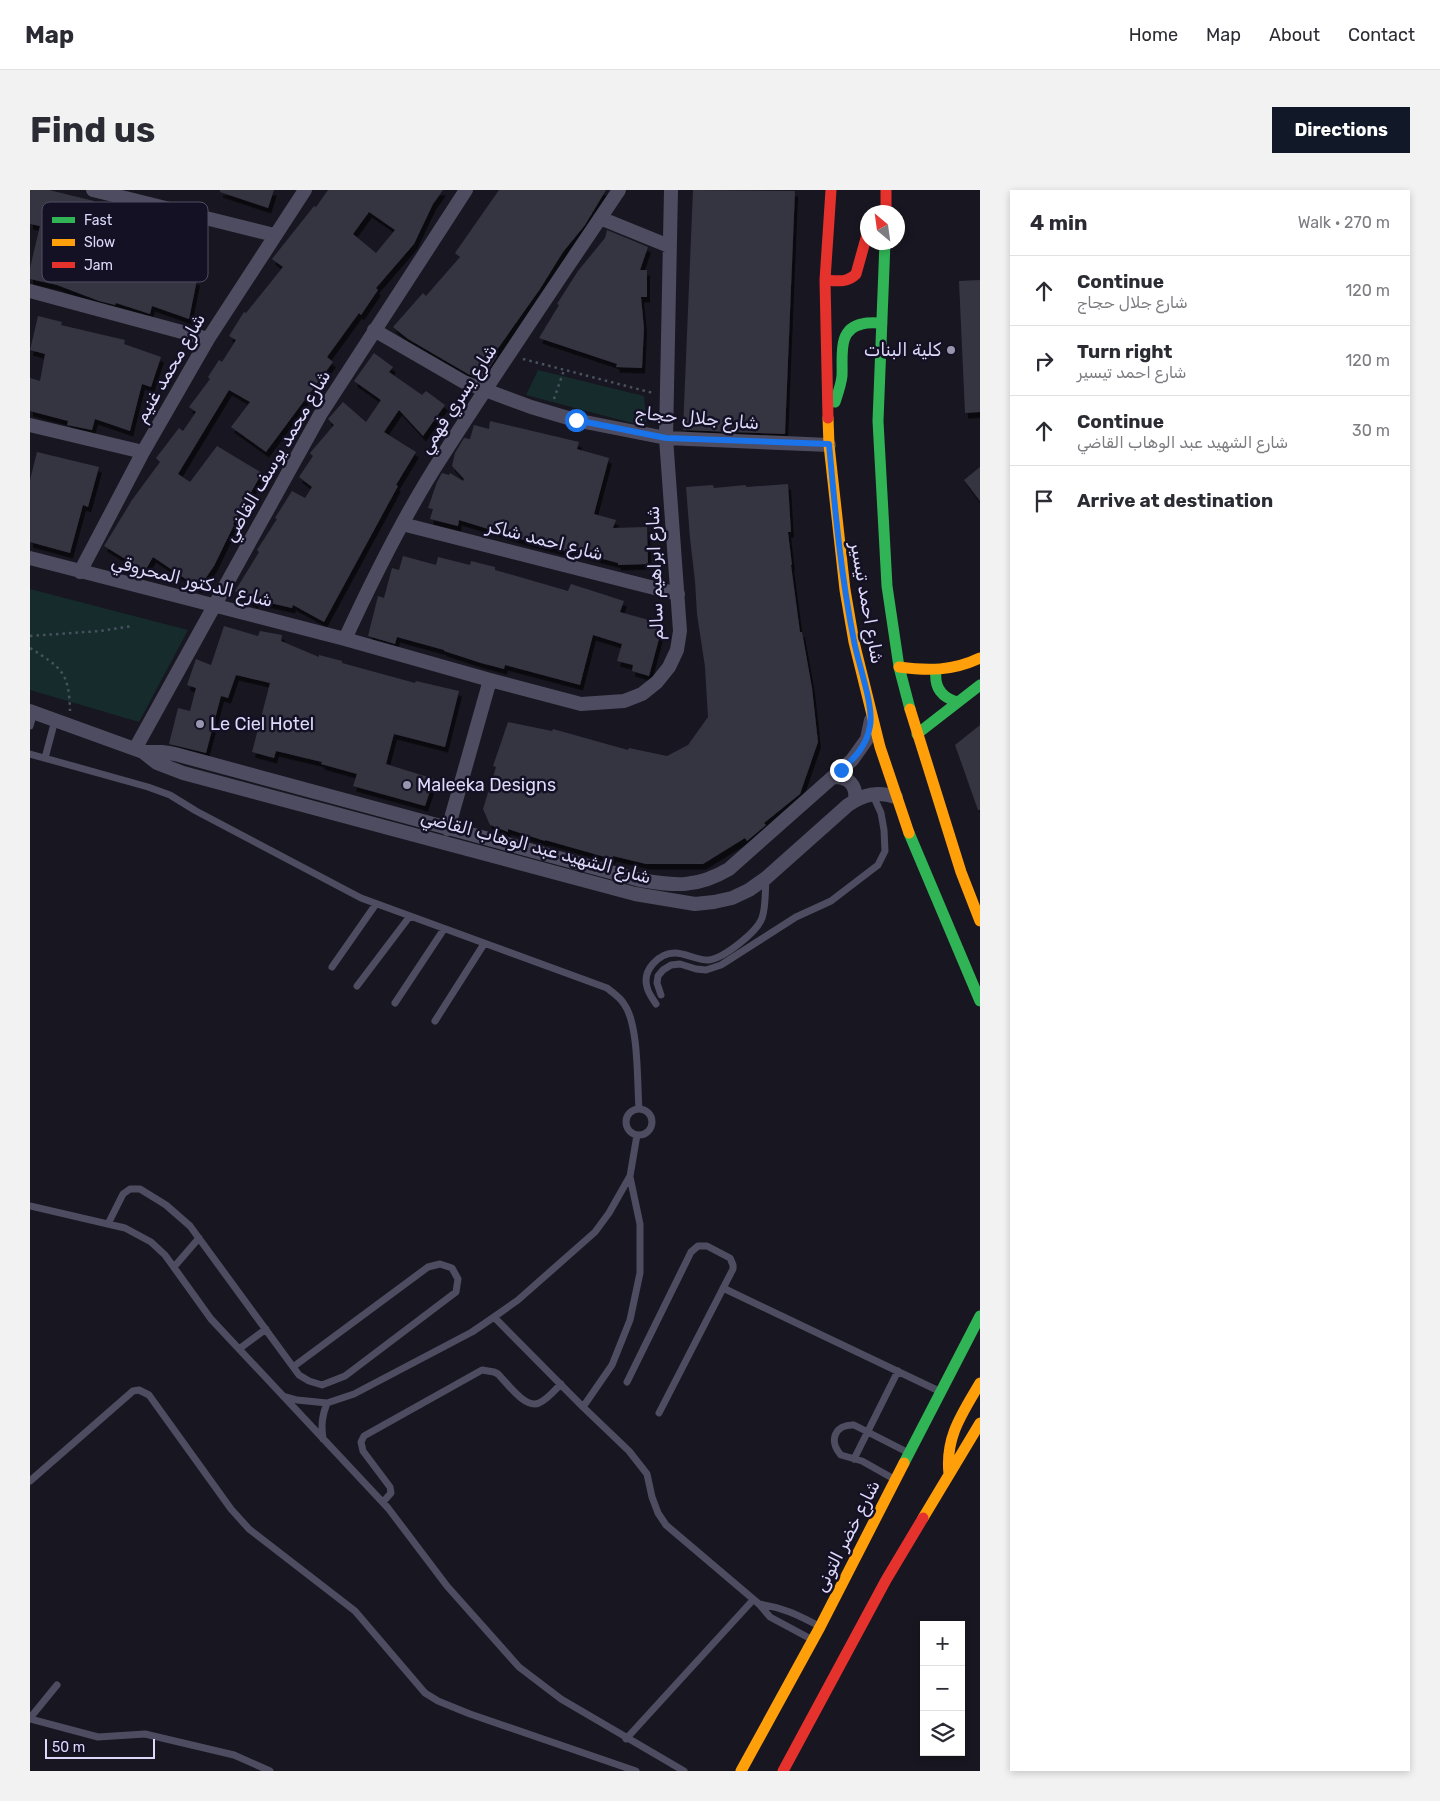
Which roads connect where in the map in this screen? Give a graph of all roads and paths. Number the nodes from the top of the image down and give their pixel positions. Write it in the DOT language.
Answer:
graph roads {
  1 [pos="93,190"];
  2 [pos="304,190"];
  3 [pos="466,190"];
  4 [pos="619,190"];
  5 [pos="670,190"];
  6 [pos="831,190"];
  7 [pos="886,190"];
  8 [pos="141,202"];
  9 [pos="886,205"];
  10 [pos="600,218"];
  11 [pos="208,219"];
  12 [pos="274,235"];
  13 [pos="670,246"];
  14 [pos="861,250"];
  15 [pos="885,250"];
  16 [pos="825,280"];
  17 [pos="30,291"];
  18 [pos="882,323"];
  19 [pos="374,330"];
  20 [pos="208,339"];
  21 [pos="509,355"];
  22 [pos="564,370"];
  23 [pos="486,391"];
  24 [pos="667,397"];
  25 [pos="828,410"];
  26 [pos="549,412"];
  27 [pos="30,425"];
  28 [pos="666,438"];
  29 [pos="829,444"];
  30 [pos="143,452"];
  31 [pos="402,524"];
  32 [pos="30,558"];
  33 [pos="80,572"];
  34 [pos="678,594"];
  35 [pos="213,606"];
  36 [pos="132,626"];
  37 [pos="30,636"];
  38 [pos="345,639"];
  39 [pos="30,648"];
  40 [pos="980,658"];
  41 [pos="899,666"];
  42 [pos="936,670"];
  43 [pos="490,680"];
  44 [pos="980,685"];
  45 [pos="958,702"];
  46 [pos="32,711"];
  47 [pos="870,711"];
  48 [pos="55,720"];
  49 [pos="70,725"];
  50 [pos="30,726"];
  51 [pos="916,734"];
  52 [pos="139,751"];
  53 [pos="30,754"];
  54 [pos="45,758"];
  55 [pos="834,776"];
  56 [pos="872,794"];
  57 [pos="896,797"];
  58 [pos="855,800"];
  59 [pos="448,829"];
  60 [pos="766,878"];
  61 [pos="376,904"];
  62 [pos="410,916"];
  63 [pos="980,921"];
  64 [pos="444,929"];
  65 [pos="484,944"];
  66 [pos="332,967"];
  67 [pos="357,986"];
  68 [pos="661,995"];
  69 [pos="980,1001"];
  70 [pos="395,1003"];
  71 [pos="656,1004"];
  72 [pos="435,1021"];
  73 [pos="639,1109"];
  74 [pos="637,1135"];
  75 [pos="630,1176"];
  76 [pos="30,1206"];
  77 [pos="108,1224"];
  78 [pos="199,1238"];
  79 [pos="174,1267"];
  80 [pos="723,1288"];
  81 [pos="980,1316"];
  82 [pos="494,1317"];
  83 [pos="266,1330"];
  84 [pos="239,1349"];
  85 [pos="292,1367"];
  86 [pos="898,1371"];
  87 [pos="627,1382"];
  88 [pos="980,1383"];
  89 [pos="560,1384"];
  90 [pos="941,1392"];
  91 [pos="283,1396"];
  92 [pos="327,1403"];
  93 [pos="583,1407"];
  94 [pos="660,1413"];
  95 [pos="980,1423"];
  96 [pos="868,1432"];
  97 [pos="323,1439"];
  98 [pos="909,1454"];
  99 [pos="854,1459"];
  100 [pos="949,1474"];
  101 [pos="896,1480"];
  102 [pos="30,1481"];
  103 [pos="383,1502"];
  104 [pos="756,1602"];
  105 [pos="820,1627"];
  106 [pos="813,1640"];
  107 [pos="57,1685"];
  108 [pos="30,1718"];
  109 [pos="626,1738"];
  110 [pos="270,1771"];
  111 [pos="636,1771"];
  112 [pos="684,1771"];
  113 [pos="741,1771"];
  114 [pos="783,1771"];
  1 -- 8 [label="street"];
  2 -- 12 [label="street, شارع محمد غنيم"];
  3 -- 19 [label="street, شارع محمد يوسف القاضي"];
  4 -- 10 [label="street, شارع يسري فهمي"];
  5 -- 13 [label="street, شارع ابراهيم سالم"];
  6 -- 16 [label="main road, شارع احمد تيسير"];
  7 -- 9 [label="main road"];
  10 -- 13 [label="street"];
  10 -- 21 [label="street, شارع يسري فهمي"];
  11 -- 12 [label="street"];
  12 -- 20 [label="street, شارع محمد غنيم"];
  13 -- 24 [label="street, شارع ابراهيم سالم"];
  14 -- 16 [label="main road"];
  15 -- 18 [label="main road, شارع احمد تيسير"];
  16 -- 25 [label="main road, شارع احمد تيسير"];
  17 -- 20 [label="street"];
  18 -- 25 [label="main road"];
  18 -- 41 [label="main road, شارع احمد تيسير"];
  19 -- 23 [label="street, شارع جلال حجاج"];
  19 -- 35 [label="street, شارع محمد يوسف القاضي"];
  20 -- 30 [label="street, شارع محمد غنيم"];
  21 -- 22 [label="path"];
  21 -- 23 [label="street, شارع يسري فهمي"];
  22 -- 24 [label="path"];
  22 -- 26 [label="path"];
  23 -- 26 [label="street, شارع جلال حجاج"];
  23 -- 31 [label="street, شارع يسري فهمي"];
  24 -- 28 [label="street, شارع ابراهيم سالم"];
  25 -- 29 [label="main road, شارع احمد تيسير"];
  26 -- 28 [label="street, شارع جلال حجاج"];
  27 -- 30 [label="street"];
  28 -- 29 [label="street, شارع جلال حجاج"];
  28 -- 34 [label="street, شارع ابراهيم سالم"];
  29 -- 47 [label="main road, شارع احمد تيسير"];
  30 -- 33 [label="street, شارع محمد غنيم"];
  31 -- 34 [label="street, شارع احمد شاكر"];
  31 -- 38 [label="street, شارع يسري فهمي"];
  32 -- 33 [label="street, شارع الدكتور المحروقي"];
  33 -- 35 [label="street, شارع الدكتور المحروقي"];
  34 -- 43 [label="street, شارع ابراهيم سالم"];
  35 -- 38 [label="street, شارع الدكتور المحروقي"];
  35 -- 52 [label="street, شارع محمد يوسف القاضي"];
  36 -- 37 [label="path"];
  38 -- 43 [label="street, شارع ابراهيم سالم"];
  39 -- 49 [label="path"];
  40 -- 42 [label="main road"];
  41 -- 42 [label="main road"];
  41 -- 51 [label="main road, شارع احمد تيسير"];
  42 -- 45 [label="main road"];
  43 -- 59 [label="street"];
  44 -- 45 [label="main road"];
  45 -- 51 [label="main road"];
  46 -- 48 [label="street, شارع الشهيد عبد الوهاب القاضي"];
  46 -- 50 [label="lane"];
  47 -- 55 [label="street, شارع الشهيد عبد الوهاب القاضي"];
  47 -- 57 [label="main road, شارع احمد تيسير"];
  48 -- 49 [label="street, شارع الشهيد عبد الوهاب القاضي"];
  48 -- 54 [label="lane"];
  49 -- 52 [label="street, شارع الشهيد عبد الوهاب القاضي"];
  51 -- 63 [label="main road, شارع احمد تيسير"];
  52 -- 59 [label="street, شارع الشهيد عبد الوهاب القاضي"];
  52 -- 60 [label="street, شارع الشهيد عبد الوهاب القاضي"];
  53 -- 54 [label="lane"];
  54 -- 61 [label="lane"];
  55 -- 58 [label="street"];
  55 -- 59 [label="street, شارع الشهيد عبد الوهاب القاضي"];
  56 -- 57 [label="street, شارع الشهيد عبد الوهاب القاضي"];
  56 -- 58 [label="street, شارع الشهيد عبد الوهاب القاضي"];
  56 -- 68 [label="lane"];
  57 -- 69 [label="main road, شارع احمد تيسير"];
  58 -- 60 [label="street, شارع الشهيد عبد الوهاب القاضي"];
  60 -- 71 [label="lane"];
  61 -- 62 [label="lane"];
  61 -- 66 [label="lane"];
  62 -- 64 [label="lane"];
  62 -- 67 [label="lane"];
  64 -- 65 [label="lane"];
  64 -- 70 [label="lane"];
  65 -- 72 [label="lane"];
  65 -- 73 [label="lane"];
  73 -- 74 [label="lane"];
  73 -- 74 [label="lane"];
  74 -- 75 [label="lane"];
  75 -- 82 [label="lane"];
  75 -- 93 [label="lane"];
  76 -- 77 [label="lane"];
  77 -- 78 [label="lane"];
  77 -- 79 [label="lane"];
  78 -- 79 [label="lane"];
  78 -- 83 [label="lane"];
  79 -- 84 [label="lane"];
  80 -- 86 [label="lane"];
  80 -- 87 [label="lane"];
  80 -- 94 [label="lane"];
  81 -- 90 [label="main road, شارع خضر التونى"];
  82 -- 89 [label="lane"];
  82 -- 92 [label="lane"];
  83 -- 84 [label="lane"];
  83 -- 85 [label="lane"];
  84 -- 91 [label="lane"];
  85 -- 85 [label="lane"];
  86 -- 90 [label="lane"];
  86 -- 96 [label="lane"];
  88 -- 100 [label="main road"];
  89 -- 93 [label="lane"];
  89 -- 103 [label="lane"];
  90 -- 98 [label="main road, شارع خضر التونى"];
  91 -- 92 [label="lane"];
  91 -- 97 [label="lane"];
  92 -- 97 [label="lane"];
  93 -- 104 [label="lane"];
  95 -- 100 [label="main road"];
  96 -- 98 [label="lane"];
  96 -- 99 [label="lane"];
  96 -- 99 [label="lane"];
  97 -- 103 [label="lane"];
  98 -- 101 [label="main road, شارع خضر التونى"];
  99 -- 101 [label="lane"];
  100 -- 114 [label="main road"];
  101 -- 105 [label="main road, شارع خضر التونى"];
  102 -- 111 [label="lane"];
  103 -- 109 [label="lane"];
  104 -- 105 [label="lane"];
  104 -- 106 [label="lane"];
  104 -- 109 [label="lane"];
  105 -- 106 [label="main road, شارع خضر التونى"];
  106 -- 113 [label="main road, شارع خضر التونى"];
  107 -- 108 [label="lane"];
  108 -- 110 [label="lane"];
  109 -- 112 [label="lane"];
}
